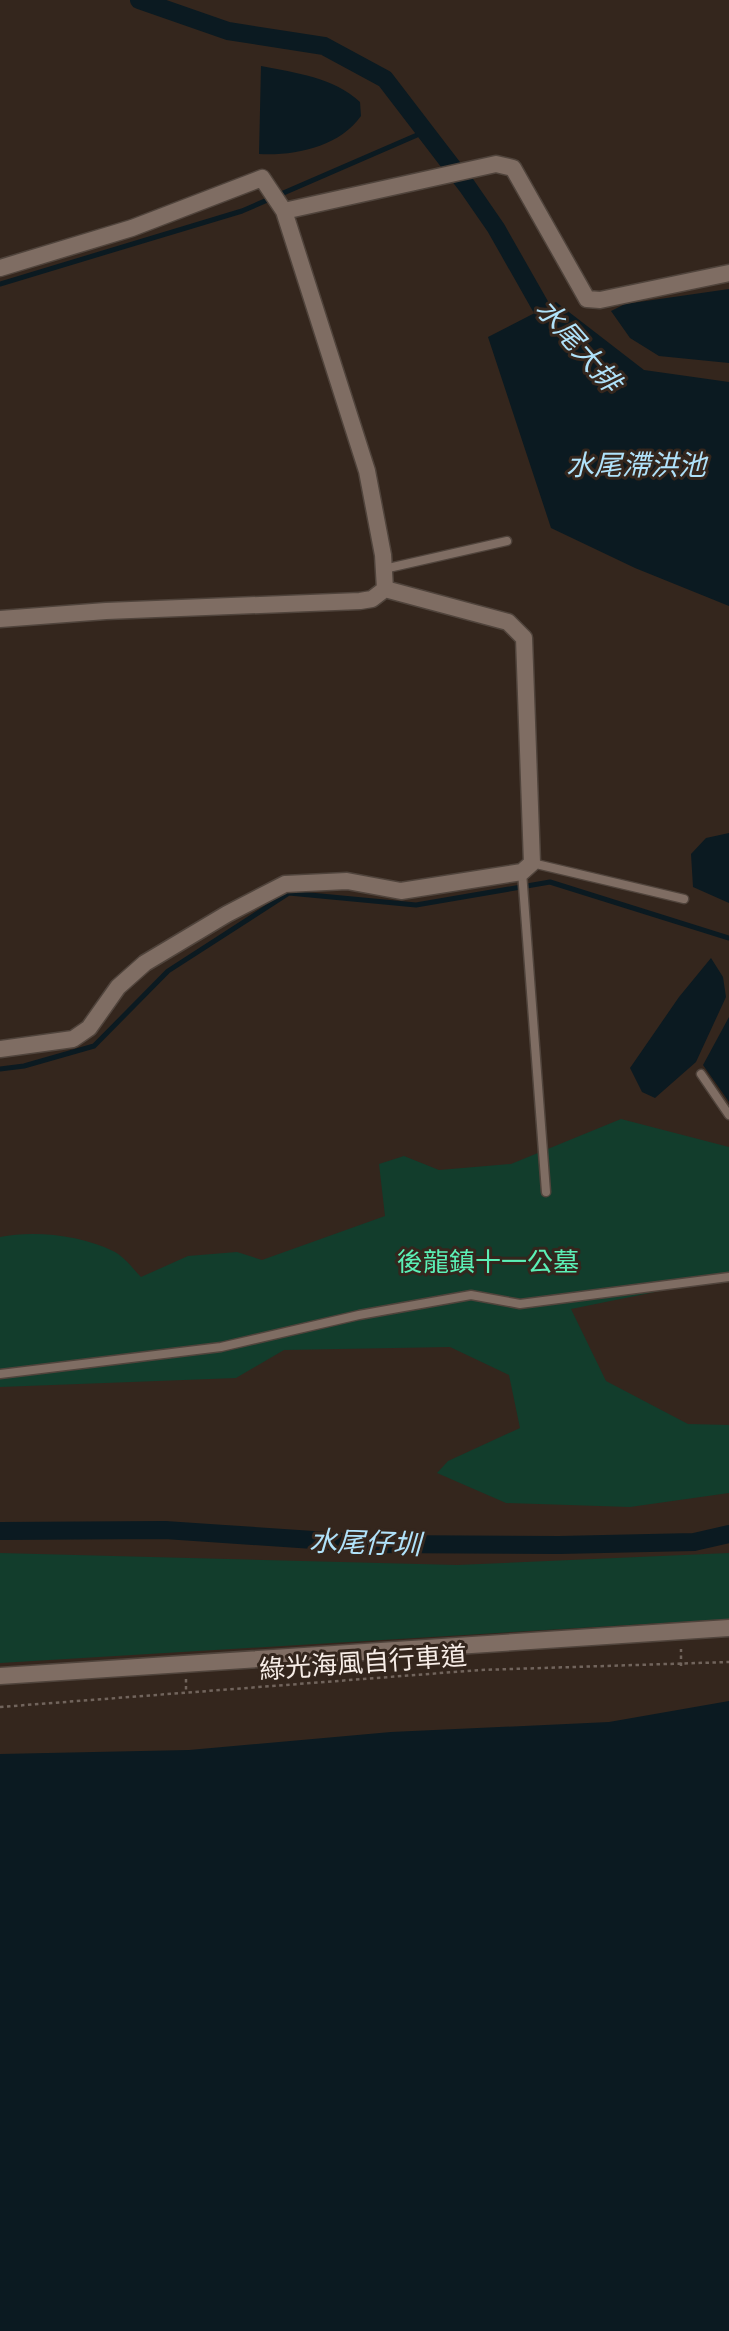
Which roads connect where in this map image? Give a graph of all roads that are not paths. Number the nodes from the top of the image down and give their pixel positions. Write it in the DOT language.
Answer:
graph roads {
  1 [pos="278,202"];
  2 [pos="0,268"];
  3 [pos="729,273"];
  4 [pos="507,541"];
  5 [pos="384,569"];
  6 [pos="385,589"];
  7 [pos="0,619"];
  8 [pos="525,871"];
  9 [pos="684,899"];
  10 [pos="0,1049"];
  11 [pos="701,1074"];
  12 [pos="729,1115"];
  13 [pos="546,1192"];
  14 [pos="729,1277"];
  15 [pos="0,1374"];
  16 [pos="729,1628"];
  17 [pos="0,1676"];
  1 -- 2 [label="street"];
  1 -- 3 [label="street"];
  1 -- 5 [label="street"];
  4 -- 5 [label="lane"];
  5 -- 6 [label="street"];
  6 -- 7 [label="street"];
  6 -- 8 [label="street"];
  8 -- 9 [label="lane"];
  8 -- 10 [label="street"];
  8 -- 13 [label="lane"];
  11 -- 12 [label="lane"];
  14 -- 15 [label="lane"];
  16 -- 17 [label="street"];
}
